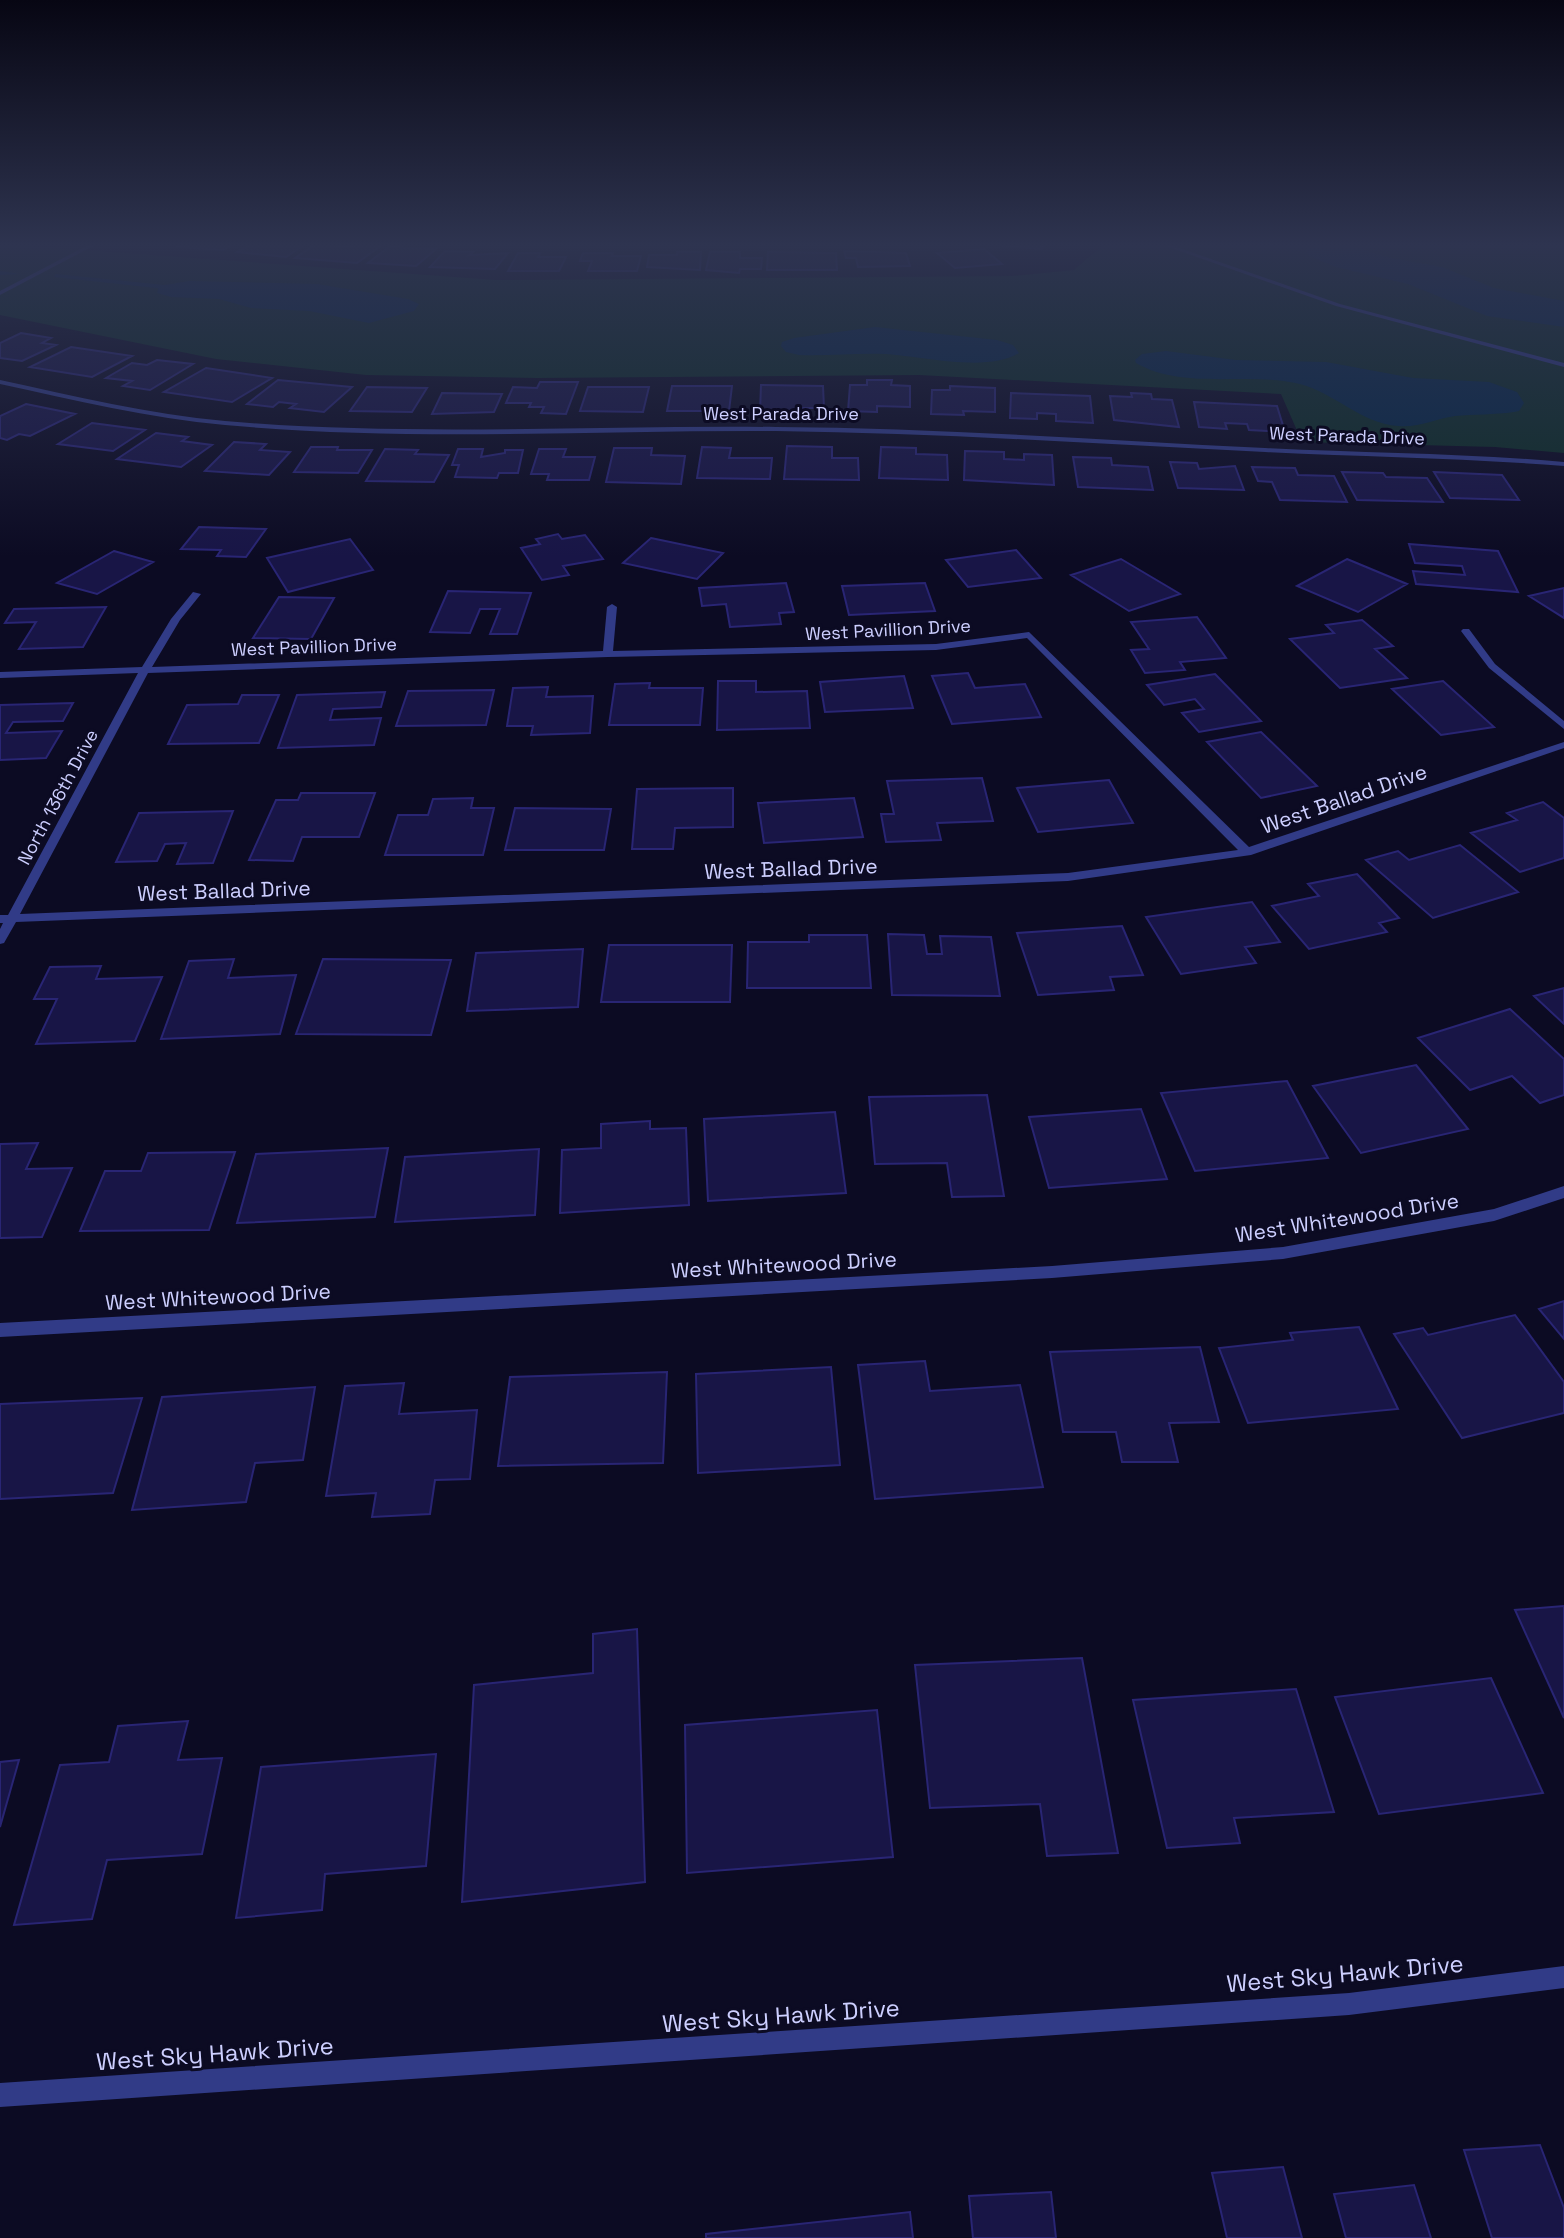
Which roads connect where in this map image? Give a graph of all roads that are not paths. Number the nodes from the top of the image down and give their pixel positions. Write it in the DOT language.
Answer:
graph roads {
  1 [pos="1500,348"];
  2 [pos="1564,365"];
  3 [pos="0,382"];
  4 [pos="19,386"];
  5 [pos="0,394"];
  6 [pos="1564,464"];
  7 [pos="196,594"];
  8 [pos="612,607"];
  9 [pos="1466,631"];
  10 [pos="608,654"];
  11 [pos="146,668"];
  12 [pos="0,675"];
  13 [pos="1564,726"];
  14 [pos="1564,745"];
  15 [pos="1247,852"];
  16 [pos="0,919"];
  17 [pos="14,919"];
  18 [pos="0,940"];
  19 [pos="1564,1192"];
  20 [pos="0,1330"];
  21 [pos="1564,1977"];
  22 [pos="0,2095"];
  1 -- 2 [label="street"];
  3 -- 4 [label="street, West Parada Drive"];
  4 -- 5 [label="street"];
  4 -- 6 [label="street, West Parada Drive"];
  7 -- 11 [label="street"];
  8 -- 10 [label="street"];
  9 -- 13 [label="street"];
  10 -- 11 [label="street, West Pavillion Drive"];
  10 -- 15 [label="street, West Pavillion Drive"];
  11 -- 12 [label="street, West Pavillion Drive"];
  11 -- 17 [label="street, North 136th Drive"];
  14 -- 15 [label="street, West Ballad Drive"];
  15 -- 17 [label="street, West Ballad Drive"];
  16 -- 17 [label="street, West Ballad Drive"];
  17 -- 18 [label="street, North 136th Drive"];
  19 -- 20 [label="street, West Whitewood Drive"];
  21 -- 22 [label="street, West Sky Hawk Drive"];
}
